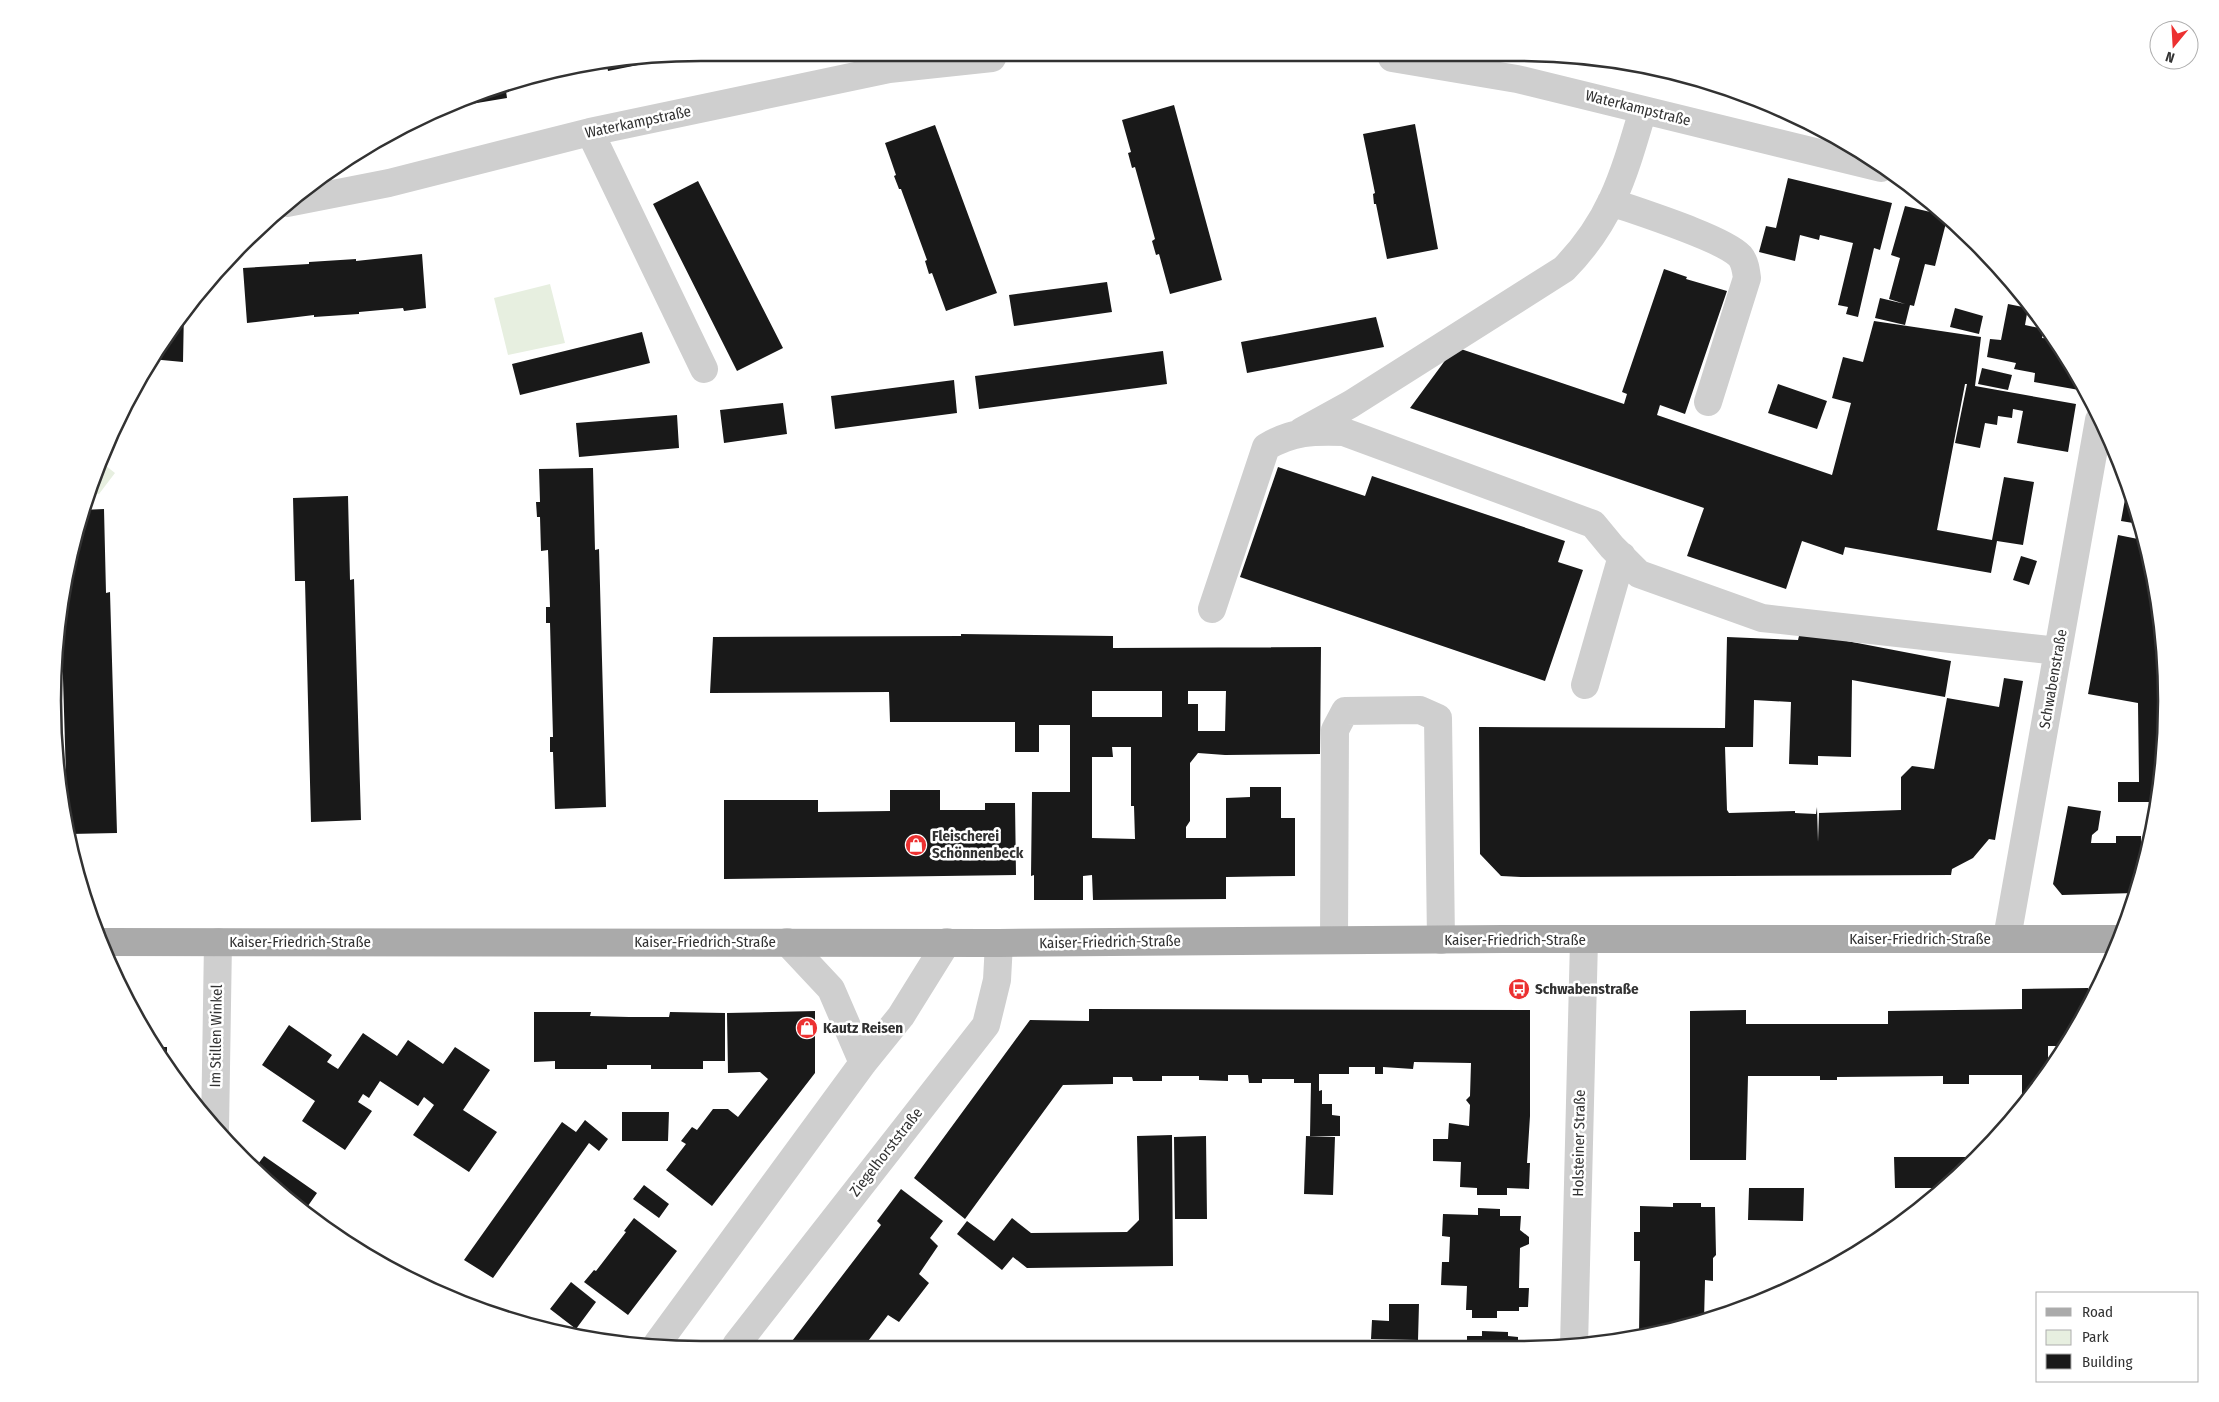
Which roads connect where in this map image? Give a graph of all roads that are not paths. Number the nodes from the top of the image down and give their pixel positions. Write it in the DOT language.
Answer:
graph roads {
  1 [pos="964,61"];
  2 [pos="1411,61"];
  3 [pos="1643,110"];
  4 [pos="590,132"];
  5 [pos="1865,164"];
  6 [pos="304,200"];
  7 [pos="1611,202"];
  8 [pos="704,369"];
  9 [pos="1708,402"];
  10 [pos="2097,430"];
  11 [pos="1301,432"];
  12 [pos="1622,556"];
  13 [pos="1212,610"];
  14 [pos="2058,650"];
  15 [pos="1585,685"];
  16 [pos="2007,938"];
  17 [pos="2112,939"];
  18 [pos="1334,940"];
  19 [pos="1441,940"];
  20 [pos="1584,940"];
  21 [pos="108,942"];
  22 [pos="218,942"];
  23 [pos="787,942"];
  24 [pos="947,942"];
  25 [pos="999,943"];
  26 [pos="863,1063"];
  27 [pos="214,1116"];
  28 [pos="1574,1338"];
  29 [pos="661,1339"];
  30 [pos="738,1341"];
  1 -- 4 [label="street, Waterkampstraße"];
  2 -- 3 [label="street, Waterkampstraße"];
  3 -- 5 [label="street, Waterkampstraße"];
  3 -- 7 [label="street"];
  4 -- 6 [label="street, Waterkampstraße"];
  4 -- 8 [label="street"];
  7 -- 9 [label="street"];
  7 -- 11 [label="street"];
  10 -- 14 [label="street, Schwabenstraße"];
  11 -- 12 [label="street"];
  11 -- 13 [label="street"];
  12 -- 14 [label="street"];
  12 -- 15 [label="street"];
  14 -- 16 [label="street, Schwabenstraße"];
  16 -- 17 [label="main road, Kaiser-Friedrich-Straße"];
  16 -- 20 [label="main road, Kaiser-Friedrich-Straße"];
  18 -- 19 [label="main road, Kaiser-Friedrich-Straße"];
  18 -- 19 [label="street"];
  18 -- 25 [label="main road, Kaiser-Friedrich-Straße"];
  19 -- 20 [label="main road, Kaiser-Friedrich-Straße"];
  20 -- 28 [label="street, Holsteiner Straße"];
  21 -- 22 [label="main road, Kaiser-Friedrich-Straße"];
  22 -- 23 [label="main road, Kaiser-Friedrich-Straße"];
  22 -- 27 [label="street, Im Stillen Winkel"];
  23 -- 24 [label="main road, Kaiser-Friedrich-Straße"];
  23 -- 26 [label="street"];
  24 -- 25 [label="main road, Kaiser-Friedrich-Straße"];
  24 -- 26 [label="street"];
  25 -- 30 [label="street, Ziegelhorststraße"];
  26 -- 29 [label="street"];
}
